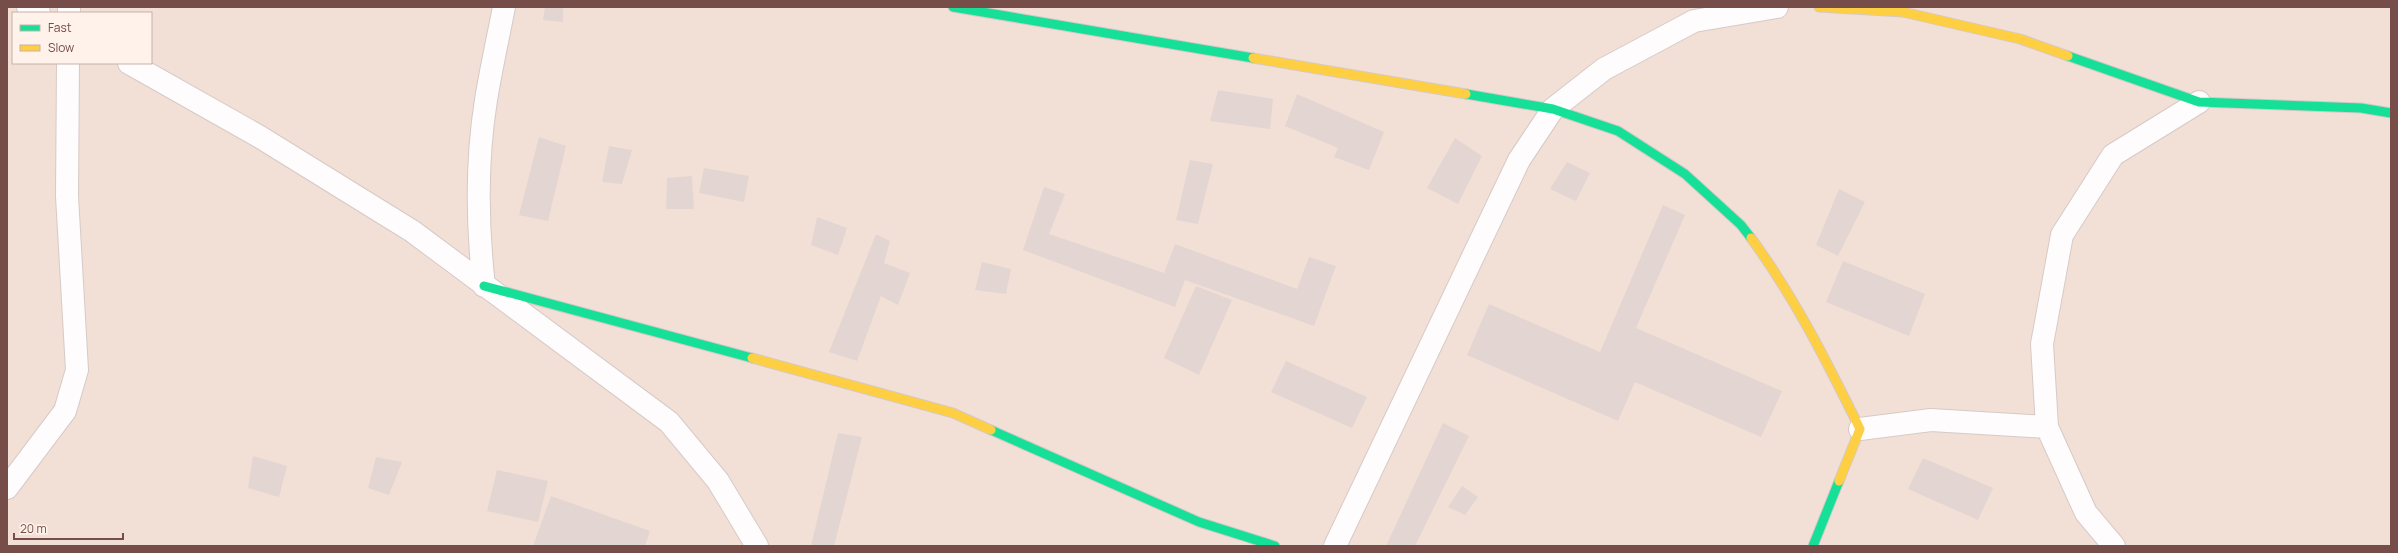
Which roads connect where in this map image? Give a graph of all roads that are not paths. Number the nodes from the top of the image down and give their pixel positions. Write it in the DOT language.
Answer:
graph roads {
  1 [pos="28,7"];
  2 [pos="504,7"];
  3 [pos="953,7"];
  4 [pos="1777,7"];
  5 [pos="1819,7"];
  6 [pos="1898,9"];
  7 [pos="37,12"];
  8 [pos="68,64"];
  9 [pos="131,64"];
  10 [pos="2199,102"];
  11 [pos="1553,109"];
  12 [pos="2391,113"];
  13 [pos="484,286"];
  14 [pos="2047,427"];
  15 [pos="1860,429"];
  16 [pos="7,488"];
  17 [pos="756,546"];
  18 [pos="1275,546"];
  19 [pos="1335,546"];
  20 [pos="1813,546"];
  21 [pos="2114,546"];
  1 -- 7 [label="street"];
  2 -- 13 [label="street"];
  3 -- 11 [label="street"];
  4 -- 11 [label="street"];
  5 -- 6 [label="street"];
  6 -- 10 [label="street"];
  8 -- 16 [label="street"];
  9 -- 13 [label="street"];
  10 -- 12 [label="street"];
  10 -- 14 [label="street"];
  11 -- 15 [label="street"];
  11 -- 19 [label="street"];
  13 -- 17 [label="street"];
  13 -- 18 [label="street"];
  14 -- 15 [label="street"];
  14 -- 21 [label="street"];
  15 -- 20 [label="street"];
}
